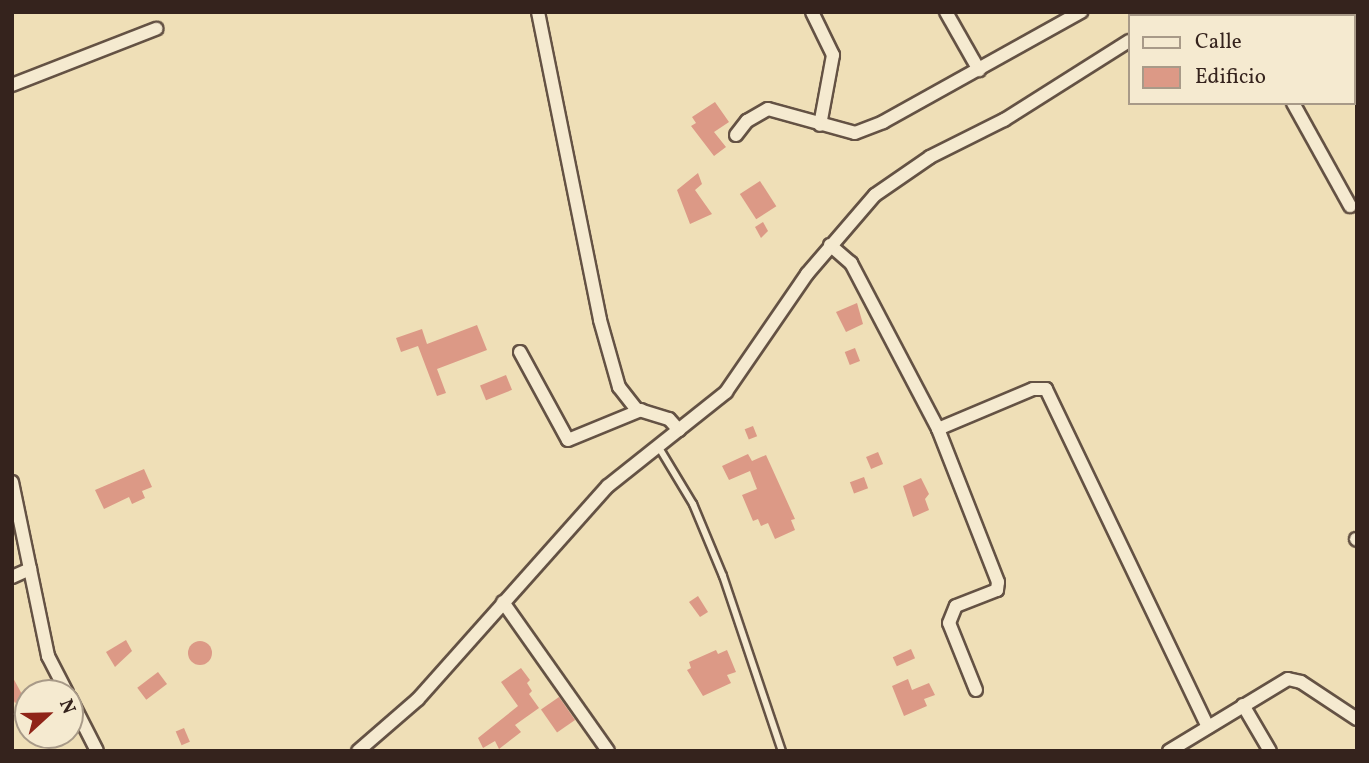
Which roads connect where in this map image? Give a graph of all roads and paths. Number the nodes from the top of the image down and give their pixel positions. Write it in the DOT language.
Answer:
graph roads {
  1 [pos="538,12"];
  2 [pos="812,12"];
  3 [pos="946,12"];
  4 [pos="1081,12"];
  5 [pos="156,29"];
  6 [pos="1128,42"];
  7 [pos="979,70"];
  8 [pos="12,85"];
  9 [pos="1294,105"];
  10 [pos="820,125"];
  11 [pos="736,135"];
  12 [pos="1350,206"];
  13 [pos="831,245"];
  14 [pos="520,352"];
  15 [pos="641,410"];
  16 [pos="937,429"];
  17 [pos="679,430"];
  18 [pos="658,446"];
  19 [pos="12,482"];
  20 [pos="30,569"];
  21 [pos="12,577"];
  22 [pos="503,602"];
  23 [pos="60,679"];
  24 [pos="976,690"];
  25 [pos="1243,705"];
  26 [pos="1357,719"];
  27 [pos="84,725"];
  28 [pos="1208,727"];
  29 [pos="97,751"];
  30 [pos="358,751"];
  31 [pos="608,751"];
  32 [pos="782,751"];
  33 [pos="1169,751"];
  34 [pos="1270,751"];
  1 -- 15 [label="street"];
  2 -- 10 [label="street"];
  3 -- 7 [label="street"];
  4 -- 7 [label="street"];
  5 -- 8 [label="street"];
  6 -- 13 [label="street"];
  7 -- 10 [label="street"];
  9 -- 12 [label="street"];
  10 -- 11 [label="street"];
  13 -- 16 [label="street"];
  13 -- 17 [label="street"];
  14 -- 15 [label="street"];
  15 -- 17 [label="street"];
  16 -- 24 [label="street"];
  16 -- 28 [label="street"];
  17 -- 18 [label="street"];
  18 -- 22 [label="street"];
  18 -- 32 [label="lane"];
  19 -- 20 [label="street"];
  20 -- 21 [label="street"];
  20 -- 23 [label="street"];
  22 -- 30 [label="street"];
  22 -- 31 [label="street"];
  25 -- 26 [label="street"];
  25 -- 28 [label="street"];
  25 -- 34 [label="street"];
  27 -- 29 [label="street"];
  28 -- 33 [label="street"];
}
